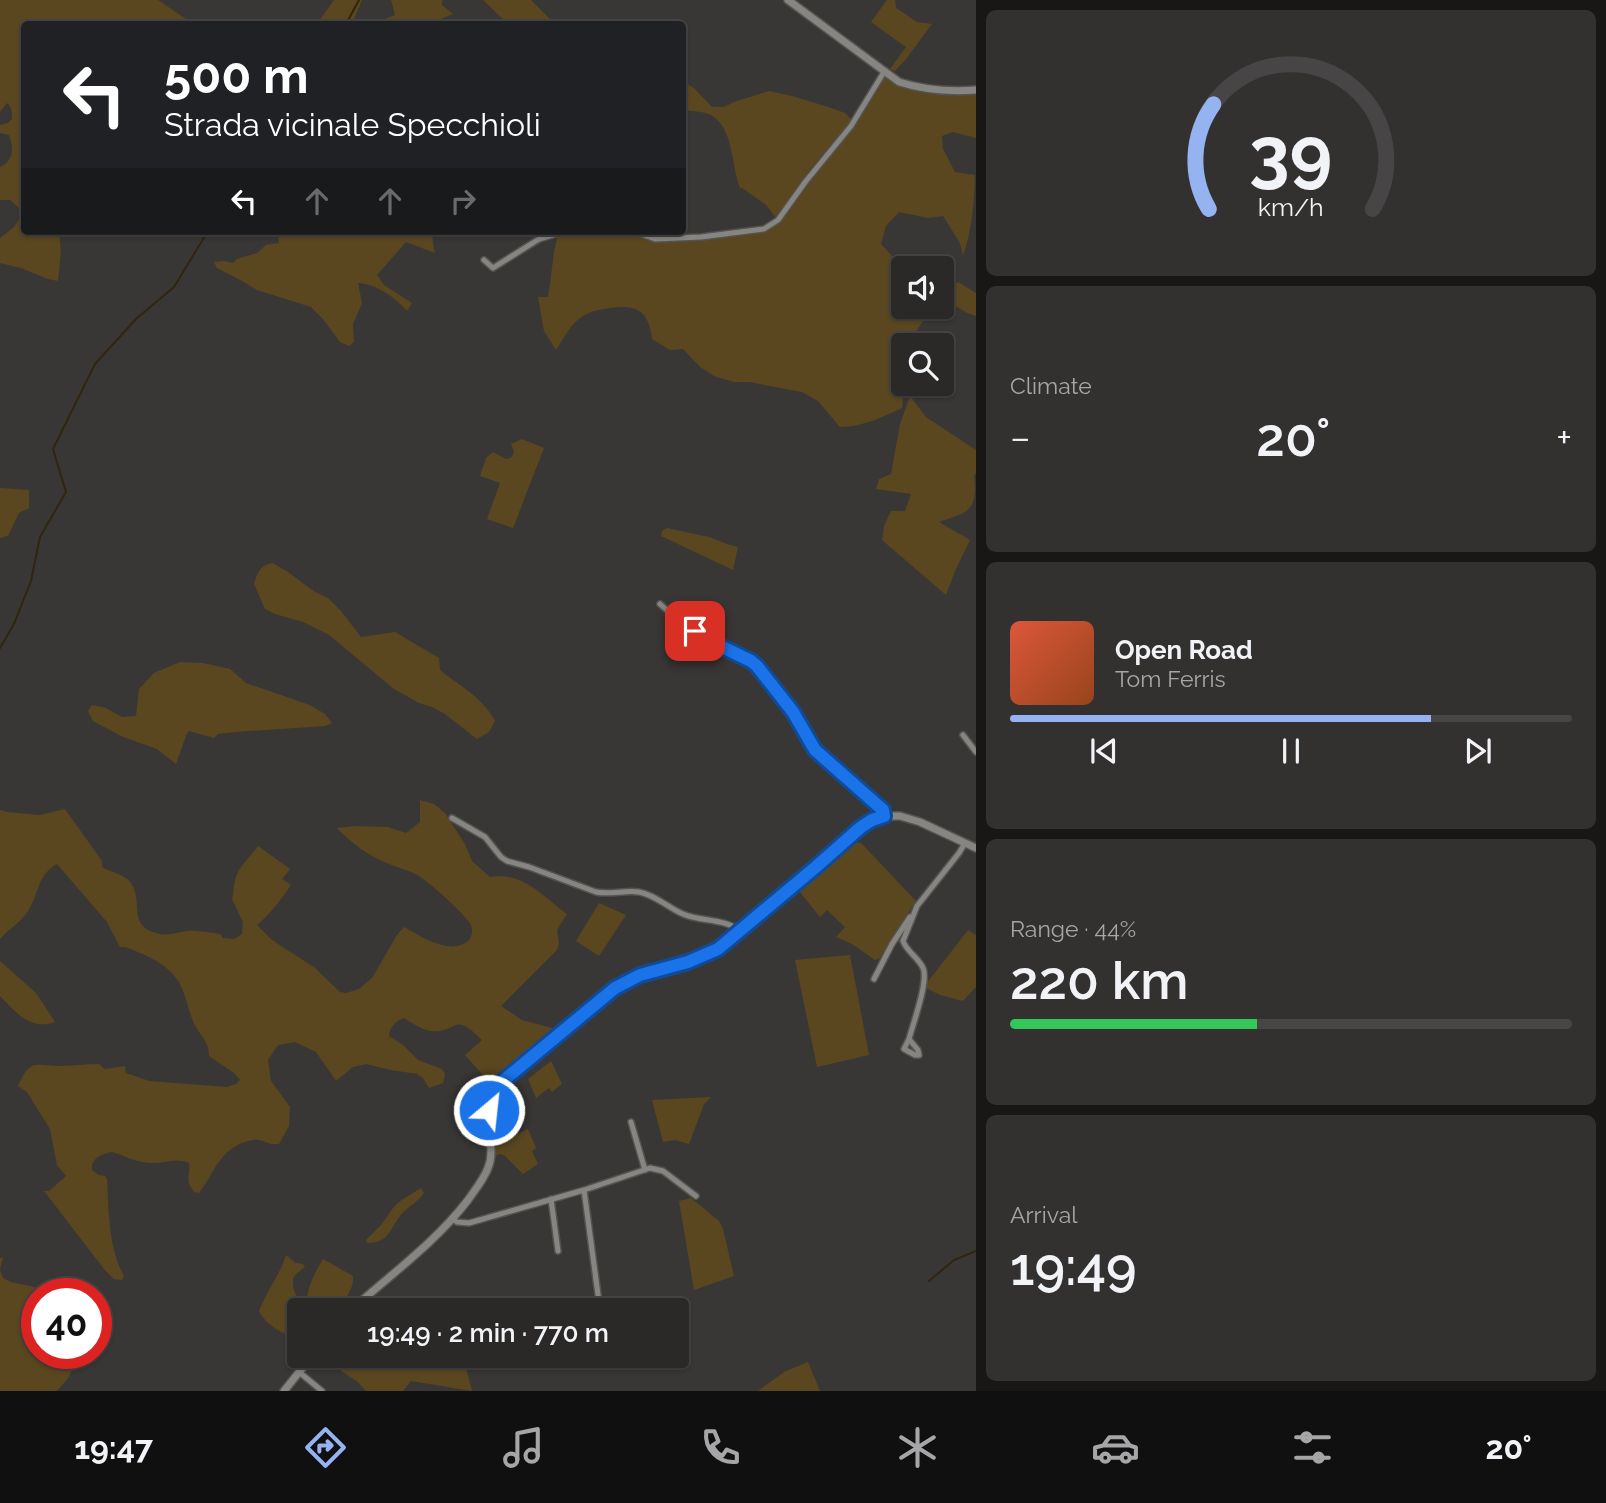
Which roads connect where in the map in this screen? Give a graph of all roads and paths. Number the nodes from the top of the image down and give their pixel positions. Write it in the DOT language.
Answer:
graph roads {
  1 [pos="788,0"];
  2 [pos="884,72"];
  3 [pos="976,90"];
  4 [pos="553,235"];
  5 [pos="644,235"];
  6 [pos="484,260"];
  7 [pos="660,604"];
  8 [pos="963,736"];
  9 [pos="976,752"];
  10 [pos="884,816"];
  11 [pos="452,818"];
  12 [pos="965,843"];
  13 [pos="976,848"];
  14 [pos="918,906"];
  15 [pos="740,931"];
  16 [pos="874,979"];
  17 [pos="909,1039"];
  18 [pos="631,1122"];
  19 [pos="645,1170"];
  20 [pos="584,1190"];
  21 [pos="696,1196"];
  22 [pos="551,1199"];
  23 [pos="453,1219"];
  24 [pos="558,1251"];
  25 [pos="365,1298"];
  26 [pos="599,1298"];
  27 [pos="302,1368"];
  28 [pos="299,1372"];
  29 [pos="284,1391"];
  30 [pos="322,1391"];
  1 -- 2 [label="street"];
  2 -- 3 [label="street"];
  2 -- 5 [label="street"];
  4 -- 6 [label="street"];
  7 -- 10 [label="street"];
  8 -- 9 [label="street"];
  10 -- 12 [label="street"];
  10 -- 15 [label="street"];
  11 -- 15 [label="street"];
  12 -- 13 [label="street"];
  12 -- 14 [label="street"];
  14 -- 16 [label="street"];
  14 -- 17 [label="street"];
  15 -- 23 [label="street"];
  18 -- 19 [label="street"];
  19 -- 20 [label="street"];
  19 -- 21 [label="street"];
  20 -- 22 [label="street"];
  20 -- 26 [label="street"];
  22 -- 23 [label="street"];
  22 -- 24 [label="street"];
  23 -- 25 [label="street"];
  27 -- 28 [label="street"];
  28 -- 29 [label="street"];
  28 -- 30 [label="street"];
}
